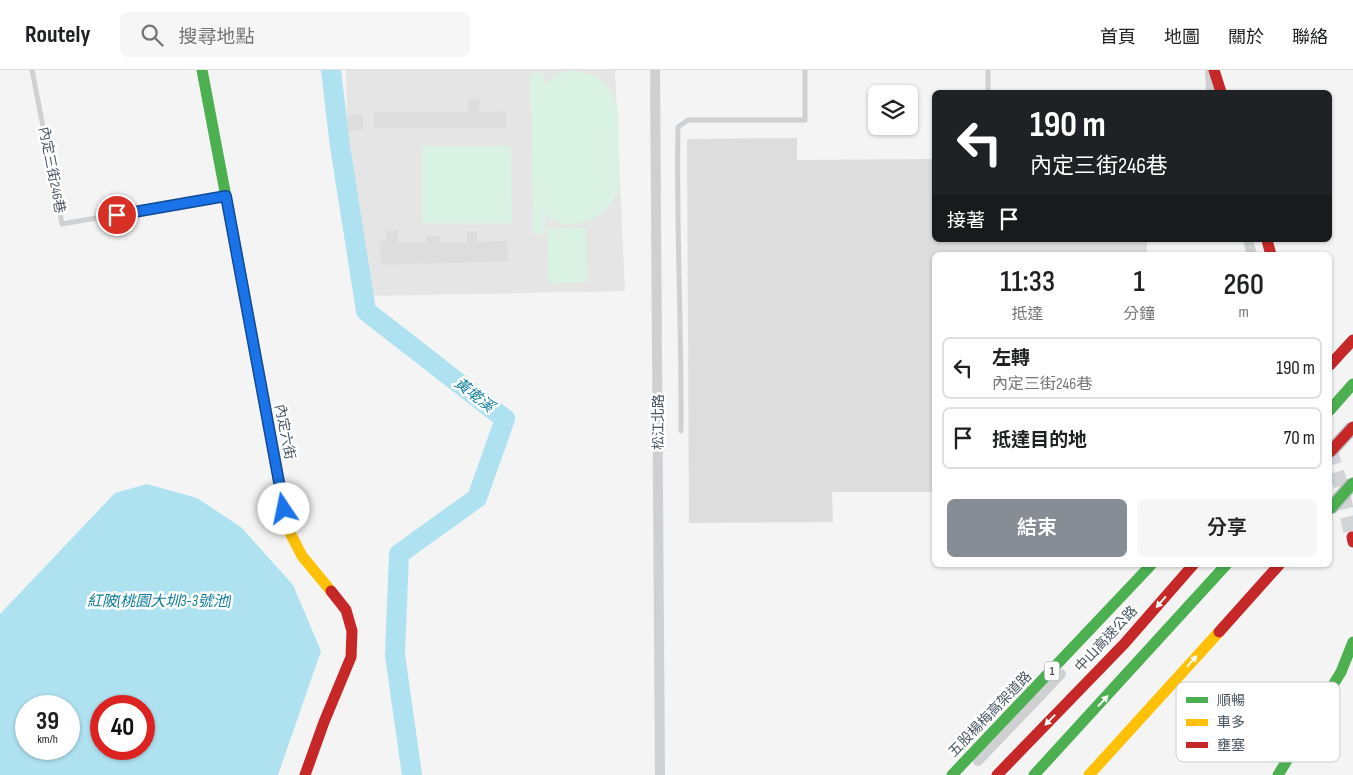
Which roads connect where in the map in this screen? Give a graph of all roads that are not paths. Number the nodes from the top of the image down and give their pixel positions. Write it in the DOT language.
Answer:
graph roads {
  1 [pos="32,70"];
  2 [pos="202,70"];
  3 [pos="655,70"];
  4 [pos="805,70"];
  5 [pos="988,70"];
  6 [pos="1210,70"];
  7 [pos="1214,70"];
  8 [pos="988,90"];
  9 [pos="1211,90"];
  10 [pos="1220,90"];
  11 [pos="226,196"];
  12 [pos="1353,340"];
  13 [pos="1332,363"];
  14 [pos="1353,384"];
  15 [pos="1332,408"];
  16 [pos="1353,427"];
  17 [pos="681,431"];
  18 [pos="1332,450"];
  19 [pos="1353,483"];
  20 [pos="1332,507"];
  21 [pos="1149,567"];
  22 [pos="1160,567"];
  23 [pos="1191,567"];
  24 [pos="1224,567"];
  25 [pos="1277,567"];
  26 [pos="1353,642"];
  27 [pos="1335,682"];
  28 [pos="1286,762"];
  29 [pos="305,775"];
  30 [pos="660,775"];
  31 [pos="952,775"];
  32 [pos="964,775"];
  33 [pos="997,775"];
  34 [pos="1034,775"];
  35 [pos="1089,775"];
  36 [pos="1278,775"];
  1 -- 11 [label="lane, 內定三街246巷"];
  2 -- 11 [label="main road, 內定六街"];
  3 -- 30 [label="street, 松江北路"];
  4 -- 17 [label="lane"];
  5 -- 8 [label="lane"];
  6 -- 9 [label="street"];
  7 -- 10 [label="main road"];
  11 -- 29 [label="main road, 內定六街"];
  12 -- 13 [label="main road"];
  14 -- 15 [label="main road"];
  16 -- 18 [label="main road, bridge"];
  19 -- 20 [label="main road, bridge"];
  21 -- 31 [label="main road, 五股楊梅高架道路 / 1"];
  22 -- 32 [label="street"];
  23 -- 33 [label="main road, 中山高速公路, one-way"];
  34 -- 24 [label="main road, one-way"];
  35 -- 25 [label="main road, one-way"];
  26 -- 27 [label="main road"];
  28 -- 36 [label="main road"];
}
